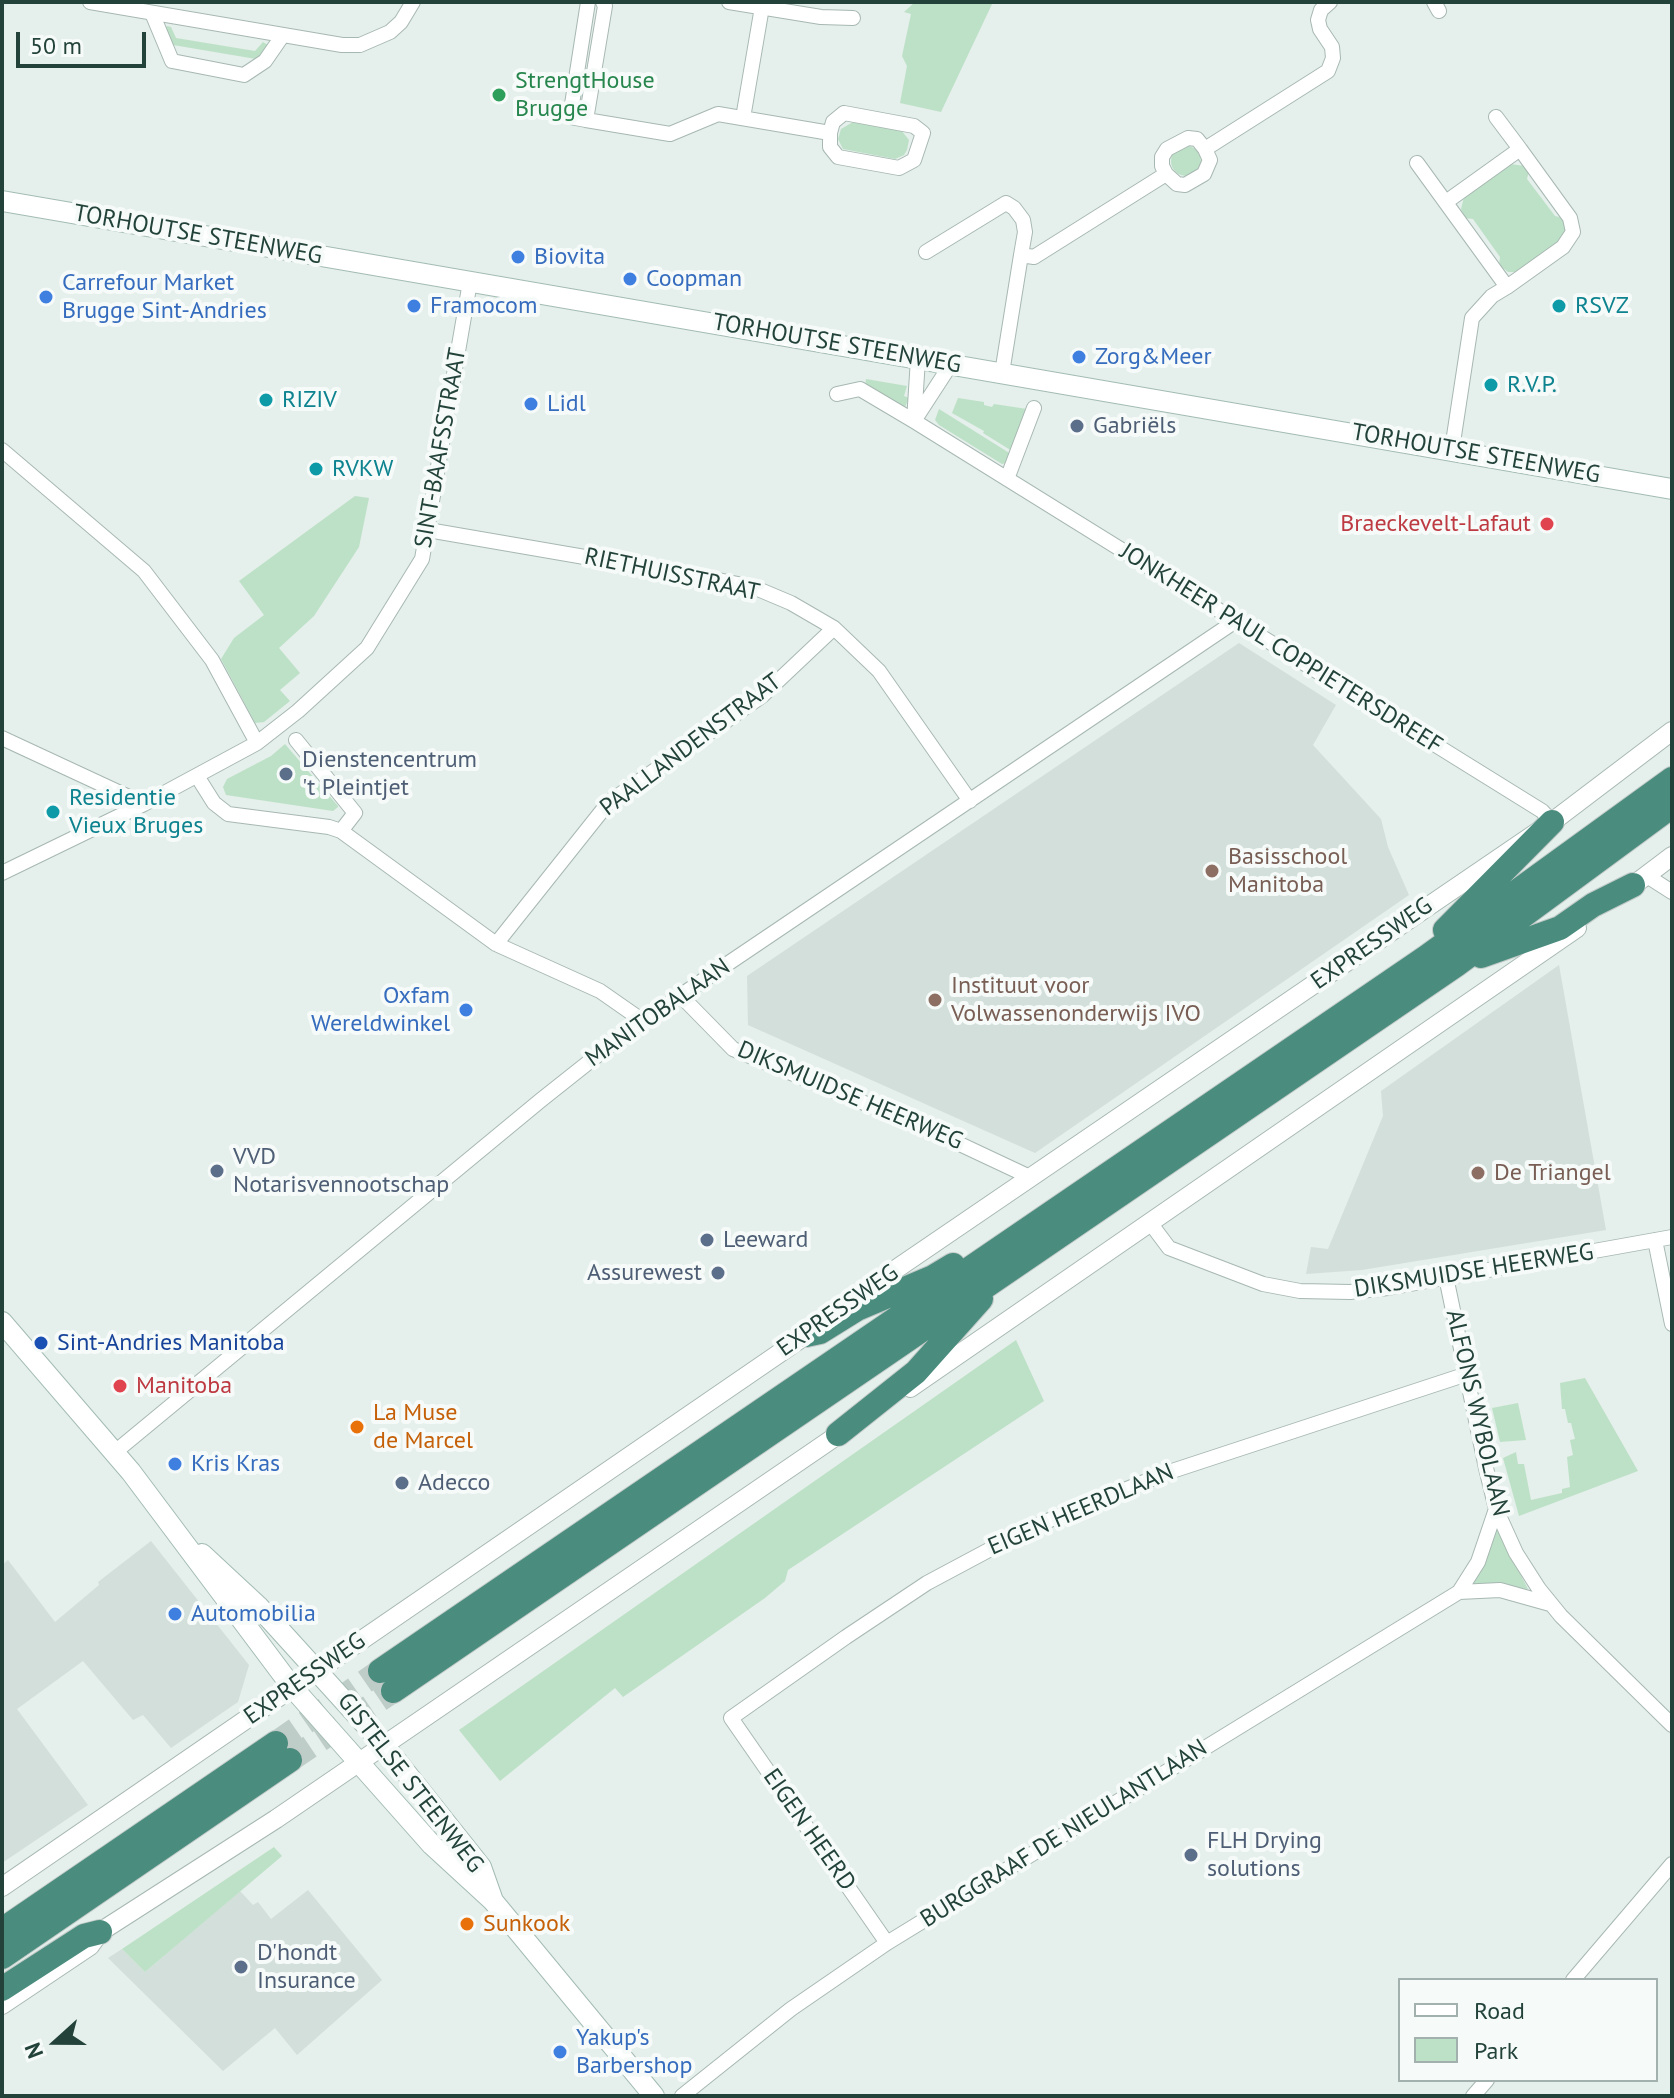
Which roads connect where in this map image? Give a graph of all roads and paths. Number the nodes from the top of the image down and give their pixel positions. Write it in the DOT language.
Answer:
graph roads {
  1 [pos="90,2"];
  2 [pos="413,2"];
  3 [pos="588,2"];
  4 [pos="603,2"];
  5 [pos="729,2"];
  6 [pos="1330,2"];
  7 [pos="762,7"];
  8 [pos="152,13"];
  9 [pos="853,18"];
  10 [pos="283,35"];
  11 [pos="1496,117"];
  12 [pos="743,118"];
  13 [pos="586,120"];
  14 [pos="830,133"];
  15 [pos="1205,149"];
  16 [pos="1520,149"];
  17 [pos="1417,163"];
  18 [pos="1166,174"];
  19 [pos="2,201"];
  20 [pos="1446,202"];
  21 [pos="926,252"];
  22 [pos="1021,255"];
  23 [pos="470,282"];
  24 [pos="1507,287"];
  25 [pos="918,359"];
  26 [pos="951,364"];
  27 [pos="1002,373"];
  28 [pos="837,394"];
  29 [pos="1034,408"];
  30 [pos="914,421"];
  31 [pos="1452,449"];
  32 [pos="2,450"];
  33 [pos="1007,479"];
  34 [pos="1672,489"];
  35 [pos="428,530"];
  36 [pos="1237,620"];
  37 [pos="834,628"];
  38 [pos="1672,731"];
  39 [pos="2,738"];
  40 [pos="296,740"];
  41 [pos="257,743"];
  42 [pos="197,776"];
  43 [pos="1672,779"];
  44 [pos="970,801"];
  45 [pos="144,804"];
  46 [pos="1672,806"];
  47 [pos="1552,822"];
  48 [pos="341,831"];
  49 [pos="1672,856"];
  50 [pos="2,873"];
  51 [pos="1640,880"];
  52 [pos="1672,892"];
  53 [pos="496,944"];
  54 [pos="1425,958"];
  55 [pos="1456,965"];
  56 [pos="681,996"];
  57 [pos="643,1021"];
  58 [pos="1032,1178"];
  59 [pos="1151,1224"];
  60 [pos="1672,1237"];
  61 [pos="1655,1240"];
  62 [pos="996,1252"];
  63 [pos="1446,1277"];
  64 [pos="996,1279"];
  65 [pos="2,1322"];
  66 [pos="1672,1324"];
  67 [pos="806,1335"];
  68 [pos="1467,1374"];
  69 [pos="838,1434"];
  70 [pos="115,1452"];
  71 [pos="1496,1509"];
  72 [pos="181,1537"];
  73 [pos="1459,1592"];
  74 [pos="1550,1604"];
  75 [pos="317,1669"];
  76 [pos="292,1687"];
  77 [pos="731,1718"];
  78 [pos="1672,1725"];
  79 [pos="370,1754"];
  80 [pos="1672,1864"];
  81 [pos="2,1887"];
  82 [pos="493,1901"];
  83 [pos="2,1930"];
  84 [pos="100,1932"];
  85 [pos="887,1943"];
  86 [pos="2,1957"];
  87 [pos="1575,1978"];
  88 [pos="2,1989"];
  89 [pos="2,2005"];
  90 [pos="654,2096"];
  91 [pos="682,2096"];
  1 -- 8 [label="street"];
  2 -- 10 [label="street"];
  3 -- 13 [label="street"];
  4 -- 13 [label="street"];
  5 -- 7 [label="street"];
  6 -- 15 [label="street"];
  7 -- 9 [label="street"];
  7 -- 12 [label="street"];
  8 -- 10 [label="street"];
  8 -- 10 [label="street"];
  11 -- 16 [label="street"];
  12 -- 13 [label="street"];
  12 -- 14 [label="street"];
  14 -- 14 [label="street"];
  15 -- 18 [label="street"];
  15 -- 18 [label="street"];
  16 -- 20 [label="street"];
  16 -- 24 [label="street"];
  17 -- 20 [label="street"];
  18 -- 22 [label="street"];
  19 -- 23 [label="main road, TORHOUTSE STEENWEG"];
  20 -- 24 [label="street"];
  21 -- 22 [label="street"];
  22 -- 27 [label="street"];
  23 -- 25 [label="main road, TORHOUTSE STEENWEG"];
  23 -- 35 [label="street, SINT-BAAFSSTRAAT"];
  24 -- 31 [label="street"];
  25 -- 26 [label="main road, TORHOUTSE STEENWEG"];
  25 -- 30 [label="street"];
  26 -- 27 [label="main road, TORHOUTSE STEENWEG"];
  26 -- 30 [label="street"];
  27 -- 31 [label="main road, TORHOUTSE STEENWEG"];
  28 -- 30 [label="street, JONKHEER PAUL COPPIETERSDREEF"];
  29 -- 33 [label="street"];
  30 -- 33 [label="street, JONKHEER PAUL COPPIETERSDREEF"];
  31 -- 34 [label="main road, TORHOUTSE STEENWEG"];
  32 -- 41 [label="street"];
  33 -- 36 [label="street, JONKHEER PAUL COPPIETERSDREEF"];
  35 -- 37 [label="street, RIETHUISSTRAAT"];
  35 -- 41 [label="street, SINT-BAAFSSTRAAT"];
  36 -- 44 [label="street, MANITOBALAAN"];
  36 -- 47 [label="street, JONKHEER PAUL COPPIETERSDREEF"];
  37 -- 44 [label="street, RIETHUISSTRAAT"];
  37 -- 53 [label="street, PAALLANDENSTRAAT"];
  38 -- 47 [label="street, EXPRESSWEG"];
  39 -- 45 [label="street"];
  40 -- 48 [label="street"];
  41 -- 42 [label="street, SINT-BAAFSSTRAAT"];
  42 -- 45 [label="street, SINT-BAAFSSTRAAT"];
  42 -- 48 [label="street"];
  43 -- 54 [label="highway, EXPRESSWEG"];
  44 -- 56 [label="street, MANITOBALAAN"];
  45 -- 50 [label="street, SINT-BAAFSSTRAAT"];
  46 -- 55 [label="highway, EXPRESSWEG"];
  47 -- 54 [label="highway"];
  47 -- 58 [label="street, EXPRESSWEG"];
  48 -- 53 [label="street"];
  49 -- 51 [label="street"];
  51 -- 52 [label="street"];
  51 -- 55 [label="highway"];
  51 -- 59 [label="street"];
  53 -- 57 [label="street"];
  54 -- 62 [label="highway, EXPRESSWEG"];
  55 -- 64 [label="highway, EXPRESSWEG"];
  56 -- 57 [label="street, MANITOBALAAN"];
  56 -- 58 [label="street, DIKSMUIDSE HEERWEG"];
  57 -- 70 [label="street, MANITOBALAAN"];
  58 -- 67 [label="street, EXPRESSWEG"];
  59 -- 63 [label="street, DIKSMUIDSE HEERWEG"];
  59 -- 69 [label="street"];
  60 -- 61 [label="street, DIKSMUIDSE HEERWEG"];
  61 -- 63 [label="street, DIKSMUIDSE HEERWEG"];
  61 -- 66 [label="street"];
  62 -- 64 [label="highway, EXPRESSWEG"];
  62 -- 67 [label="highway"];
  63 -- 68 [label="street, ALFONS WYBOLAAN"];
  64 -- 69 [label="highway"];
  65 -- 70 [label="main road, GISTELSE STEENWEG"];
  67 -- 75 [label="street, EXPRESSWEG"];
  68 -- 71 [label="street, ALFONS WYBOLAAN"];
  68 -- 77 [label="street, EIGEN HEERDLAAN"];
  69 -- 79 [label="street"];
  70 -- 72 [label="main road, GISTELSE STEENWEG"];
  71 -- 73 [label="street, BURGGRAAF DE NIEULANTLAAN"];
  71 -- 74 [label="street, ALFONS WYBOLAAN"];
  72 -- 75 [label="main road, GISTELSE STEENWEG"];
  72 -- 76 [label="main road, GISTELSE STEENWEG"];
  73 -- 74 [label="street, BURGGRAAF DE NIEULANTLAAN"];
  73 -- 85 [label="street, BURGGRAAF DE NIEULANTLAAN"];
  74 -- 78 [label="street, ALFONS WYBOLAAN"];
  75 -- 76 [label="street, EXPRESSWEG"];
  75 -- 79 [label="main road, GISTELSE STEENWEG"];
  76 -- 79 [label="main road, GISTELSE STEENWEG"];
  76 -- 81 [label="street, EXPRESSWEG"];
  77 -- 85 [label="street, EIGEN HEERD"];
  79 -- 82 [label="main road, GISTELSE STEENWEG"];
  79 -- 82 [label="main road, GISTELSE STEENWEG"];
  79 -- 84 [label="street"];
  80 -- 87 [label="street"];
  82 -- 90 [label="main road, GISTELSE STEENWEG"];
  83 -- 86 [label="highway, EXPRESSWEG"];
  84 -- 88 [label="highway"];
  84 -- 89 [label="street"];
  85 -- 91 [label="street, BURGGRAAF DE NIEULANTLAAN"];
}
